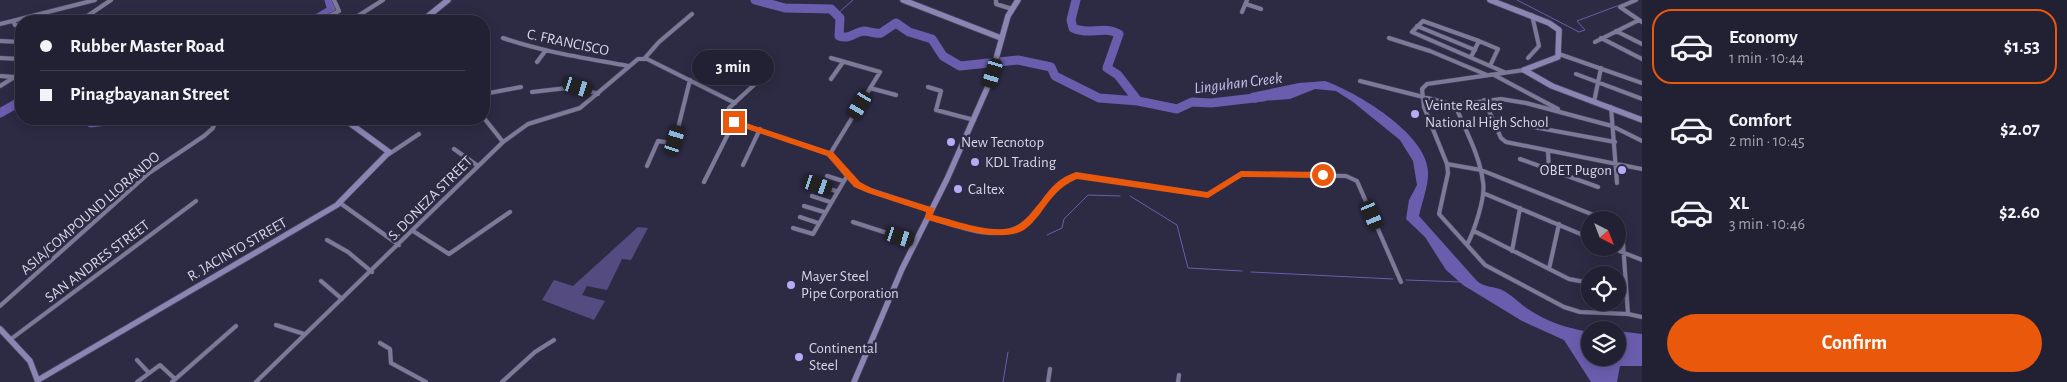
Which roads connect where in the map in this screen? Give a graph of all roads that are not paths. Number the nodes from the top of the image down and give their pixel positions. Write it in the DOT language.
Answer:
graph roads {
  1 [pos="95,0"];
  2 [pos="111,0"];
  3 [pos="334,0"];
  4 [pos="383,0"];
  5 [pos="448,0"];
  6 [pos="903,0"];
  7 [pos="996,0"];
  8 [pos="1018,0"];
  9 [pos="1490,0"];
  10 [pos="1636,0"];
  11 [pos="1246,2"];
  12 [pos="1012,8"];
  13 [pos="1261,10"];
  14 [pos="1242,12"];
  15 [pos="692,14"];
  16 [pos="36,15"];
  17 [pos="90,15"];
  18 [pos="331,15"];
  19 [pos="359,15"];
  20 [pos="429,15"];
  21 [pos="1532,15"];
  22 [pos="13,21"];
  23 [pos="1641,21"];
  24 [pos="0,24"];
  25 [pos="15,24"];
  26 [pos="1417,26"];
  27 [pos="1616,30"];
  28 [pos="503,38"];
  29 [pos="1001,38"];
  30 [pos="1389,38"];
  31 [pos="1601,38"];
  32 [pos="0,41"];
  33 [pos="1479,41"];
  34 [pos="15,42"];
  35 [pos="1595,42"];
  36 [pos="1642,44"];
  37 [pos="546,50"];
  38 [pos="1475,50"];
  39 [pos="1559,54"];
  40 [pos="1471,57"];
  41 [pos="831,58"];
  42 [pos="1528,58"];
  43 [pos="1,59"];
  44 [pos="644,59"];
  45 [pos="1642,59"];
  46 [pos="15,60"];
  47 [pos="537,62"];
  48 [pos="843,62"];
  49 [pos="709,65"];
  50 [pos="628,66"];
  51 [pos="1490,66"];
  52 [pos="1601,68"];
  53 [pos="1524,70"];
  54 [pos="1506,73"];
  55 [pos="1494,74"];
  56 [pos="1576,74"];
  57 [pos="1487,75"];
  58 [pos="0,76"];
  59 [pos="15,77"];
  60 [pos="690,80"];
  61 [pos="831,80"];
  62 [pos="1360,81"];
  63 [pos="1598,82"];
  64 [pos="1642,83"];
  65 [pos="0,86"];
  66 [pos="521,87"];
  67 [pos="928,87"];
  68 [pos="870,88"];
  69 [pos="532,92"];
  70 [pos="490,93"];
  71 [pos="598,94"];
  72 [pos="896,95"];
  73 [pos="1420,95"];
  74 [pos="1642,99"];
  75 [pos="1484,100"];
  76 [pos="1594,102"];
  77 [pos="735,103"];
  78 [pos="1454,105"];
  79 [pos="1611,107"];
  80 [pos="1562,111"];
  81 [pos="725,118"];
  82 [pos="974,120"];
  83 [pos="1494,120"];
  84 [pos="1642,120"];
  85 [pos="734,122"];
  86 [pos="213,125"];
  87 [pos="353,125"];
  88 [pos="490,125"];
  89 [pos="1612,126"];
  90 [pos="760,129"];
  91 [pos="419,134"];
  92 [pos="1642,140"];
  93 [pos="504,142"];
  94 [pos="1615,142"];
  95 [pos="454,149"];
  96 [pos="1548,152"];
  97 [pos="389,154"];
  98 [pos="830,154"];
  99 [pos="1520,160"];
  100 [pos="1447,164"];
  101 [pos="743,165"];
  102 [pos="1616,165"];
  103 [pos="478,166"];
  104 [pos="647,166"];
  105 [pos="1549,169"];
  106 [pos="1642,169"];
  107 [pos="1481,170"];
  108 [pos="827,176"];
  109 [pos="847,176"];
  110 [pos="704,182"];
  111 [pos="843,182"];
  112 [pos="1617,183"];
  113 [pos="818,185"];
  114 [pos="1598,187"];
  115 [pos="836,191"];
  116 [pos="1483,193"];
  117 [pos="812,196"];
  118 [pos="196,200"];
  119 [pos="830,202"];
  120 [pos="340,203"];
  121 [pos="804,206"];
  122 [pos="1520,208"];
  123 [pos="931,210"];
  124 [pos="1584,211"];
  125 [pos="510,212"];
  126 [pos="824,212"];
  127 [pos="800,217"];
  128 [pos="928,217"];
  129 [pos="853,222"];
  130 [pos="818,223"];
  131 [pos="1559,224"];
  132 [pos="793,228"];
  133 [pos="413,231"];
  134 [pos="1474,231"];
  135 [pos="1581,234"];
  136 [pos="327,240"];
  137 [pos="916,242"];
  138 [pos="399,245"];
  139 [pos="1467,245"];
  140 [pos="1512,251"];
  141 [pos="1626,254"];
  142 [pos="1642,260"];
  143 [pos="1549,269"];
  144 [pos="372,272"];
  145 [pos="321,280"];
  146 [pos="1581,281"];
  147 [pos="1401,282"];
  148 [pos="1626,286"];
  149 [pos="342,299"];
  150 [pos="0,306"];
  151 [pos="1628,314"];
  152 [pos="1642,317"];
  153 [pos="276,325"];
  154 [pos="236,326"];
  155 [pos="0,329"];
  156 [pos="304,334"];
  157 [pos="11,339"];
  158 [pos="554,340"];
  159 [pos="380,343"];
  160 [pos="137,360"];
  161 [pos="1050,369"];
  162 [pos="148,373"];
  163 [pos="1179,375"];
  164 [pos="38,381"];
  165 [pos="173,381"];
  166 [pos="137,382"];
  167 [pos="256,382"];
  168 [pos="426,382"];
  169 [pos="502,382"];
  170 [pos="854,382"];
  171 [pos="1048,382"];
  172 [pos="1178,382"];
  1 -- 16 [label="street"];
  2 -- 17 [label="street"];
  3 -- 18 [label="street"];
  4 -- 19 [label="street"];
  5 -- 20 [label="street"];
  6 -- 29 [label="street"];
  7 -- 12 [label="street"];
  8 -- 12 [label="street"];
  9 -- 21 [label="street"];
  10 -- 23 [label="street"];
  11 -- 13 [label="street"];
  11 -- 14 [label="street"];
  12 -- 29 [label="street"];
  15 -- 44 [label="street"];
  21 -- 39 [label="street"];
  21 -- 42 [label="street"];
  22 -- 24 [label="street"];
  22 -- 25 [label="street"];
  23 -- 27 [label="street"];
  26 -- 33 [label="street"];
  26 -- 38 [label="street"];
  26 -- 40 [label="street"];
  27 -- 31 [label="street"];
  27 -- 36 [label="street"];
  28 -- 37 [label="street, C. FRANCISCO"];
  29 -- 82 [label="street"];
  30 -- 57 [label="street"];
  31 -- 35 [label="street"];
  31 -- 45 [label="street"];
  32 -- 34 [label="street"];
  33 -- 38 [label="street"];
  33 -- 51 [label="street"];
  37 -- 47 [label="street"];
  37 -- 50 [label="street, C. FRANCISCO"];
  38 -- 40 [label="street"];
  39 -- 52 [label="street"];
  39 -- 53 [label="street"];
  40 -- 51 [label="street"];
  41 -- 48 [label="street"];
  43 -- 46 [label="street"];
  44 -- 50 [label="street, S. DONEZA STREET"];
  44 -- 60 [label="street"];
  48 -- 61 [label="street"];
  48 -- 68 [label="street"];
  49 -- 77 [label="street"];
  50 -- 71 [label="street, S. DONEZA STREET"];
  51 -- 54 [label="street"];
  52 -- 63 [label="street"];
  52 -- 64 [label="street"];
  53 -- 54 [label="street"];
  53 -- 76 [label="street"];
  54 -- 55 [label="street"];
  55 -- 57 [label="street"];
  55 -- 80 [label="street"];
  56 -- 63 [label="street"];
  57 -- 73 [label="street"];
  58 -- 59 [label="street"];
  59 -- 65 [label="street"];
  60 -- 77 [label="street"];
  60 -- 104 [label="street"];
  62 -- 73 [label="street"];
  63 -- 74 [label="street"];
  63 -- 76 [label="street"];
  66 -- 70 [label="street"];
  67 -- 82 [label="street"];
  68 -- 72 [label="street"];
  68 -- 98 [label="street"];
  69 -- 71 [label="street"];
  71 -- 93 [label="street, S. DONEZA STREET"];
  73 -- 78 [label="street"];
  73 -- 100 [label="street"];
  75 -- 78 [label="street"];
  75 -- 80 [label="street"];
  75 -- 83 [label="street"];
  76 -- 79 [label="street"];
  77 -- 81 [label="street"];
  78 -- 107 [label="street"];
  79 -- 84 [label="street"];
  79 -- 89 [label="street"];
  80 -- 89 [label="street"];
  81 -- 85 [label="street"];
  82 -- 123 [label="street"];
  83 -- 94 [label="street"];
  83 -- 96 [label="street"];
  85 -- 90 [label="street"];
  85 -- 110 [label="street"];
  86 -- 150 [label="street, ASIA/COMPOUND LLORANDO"];
  87 -- 97 [label="street"];
  88 -- 93 [label="street"];
  89 -- 92 [label="street"];
  89 -- 94 [label="street"];
  90 -- 98 [label="street"];
  90 -- 101 [label="street"];
  91 -- 97 [label="street"];
  93 -- 103 [label="street, S. DONEZA STREET"];
  94 -- 102 [label="street"];
  95 -- 103 [label="street"];
  96 -- 102 [label="street"];
  96 -- 105 [label="street"];
  97 -- 120 [label="street, R. JACINTO STREET"];
  98 -- 109 [label="street"];
  99 -- 105 [label="street"];
  100 -- 107 [label="street"];
  100 -- 139 [label="street"];
  102 -- 106 [label="street"];
  102 -- 112 [label="street"];
  103 -- 133 [label="street, S. DONEZA STREET"];
  105 -- 114 [label="street"];
  107 -- 116 [label="street"];
  107 -- 124 [label="street"];
  108 -- 111 [label="street"];
  109 -- 111 [label="street"];
  109 -- 123 [label="street"];
  111 -- 115 [label="street"];
  113 -- 115 [label="street"];
  115 -- 119 [label="street"];
  116 -- 122 [label="street"];
  116 -- 134 [label="street"];
  117 -- 119 [label="street"];
  118 -- 157 [label="street, SAN ANDRES STREET"];
  119 -- 126 [label="street"];
  120 -- 138 [label="street"];
  120 -- 164 [label="street, R. JACINTO STREET"];
  121 -- 126 [label="street"];
  122 -- 131 [label="street"];
  122 -- 140 [label="street"];
  123 -- 128 [label="street"];
  125 -- 133 [label="street"];
  126 -- 130 [label="street"];
  127 -- 130 [label="street"];
  128 -- 137 [label="street"];
  128 -- 147 [label="street"];
  129 -- 137 [label="street"];
  130 -- 132 [label="street"];
  131 -- 135 [label="street"];
  131 -- 143 [label="street"];
  133 -- 138 [label="street, S. DONEZA STREET"];
  134 -- 139 [label="street"];
  134 -- 140 [label="street"];
  136 -- 144 [label="street"];
  137 -- 170 [label="street"];
  138 -- 144 [label="street, S. DONEZA STREET"];
  139 -- 151 [label="street"];
  140 -- 143 [label="street"];
  141 -- 142 [label="street"];
  143 -- 146 [label="street"];
  144 -- 149 [label="street, S. DONEZA STREET"];
  145 -- 149 [label="street"];
  148 -- 151 [label="street"];
  149 -- 156 [label="street, S. DONEZA STREET"];
  151 -- 152 [label="street"];
  153 -- 156 [label="street"];
  154 -- 165 [label="street"];
  155 -- 157 [label="street"];
  156 -- 167 [label="street, S. DONEZA STREET"];
  157 -- 164 [label="street"];
  158 -- 169 [label="street"];
  159 -- 168 [label="street"];
  160 -- 162 [label="street"];
  161 -- 171 [label="street"];
  162 -- 165 [label="street"];
  162 -- 166 [label="street"];
  163 -- 172 [label="street"];
}
